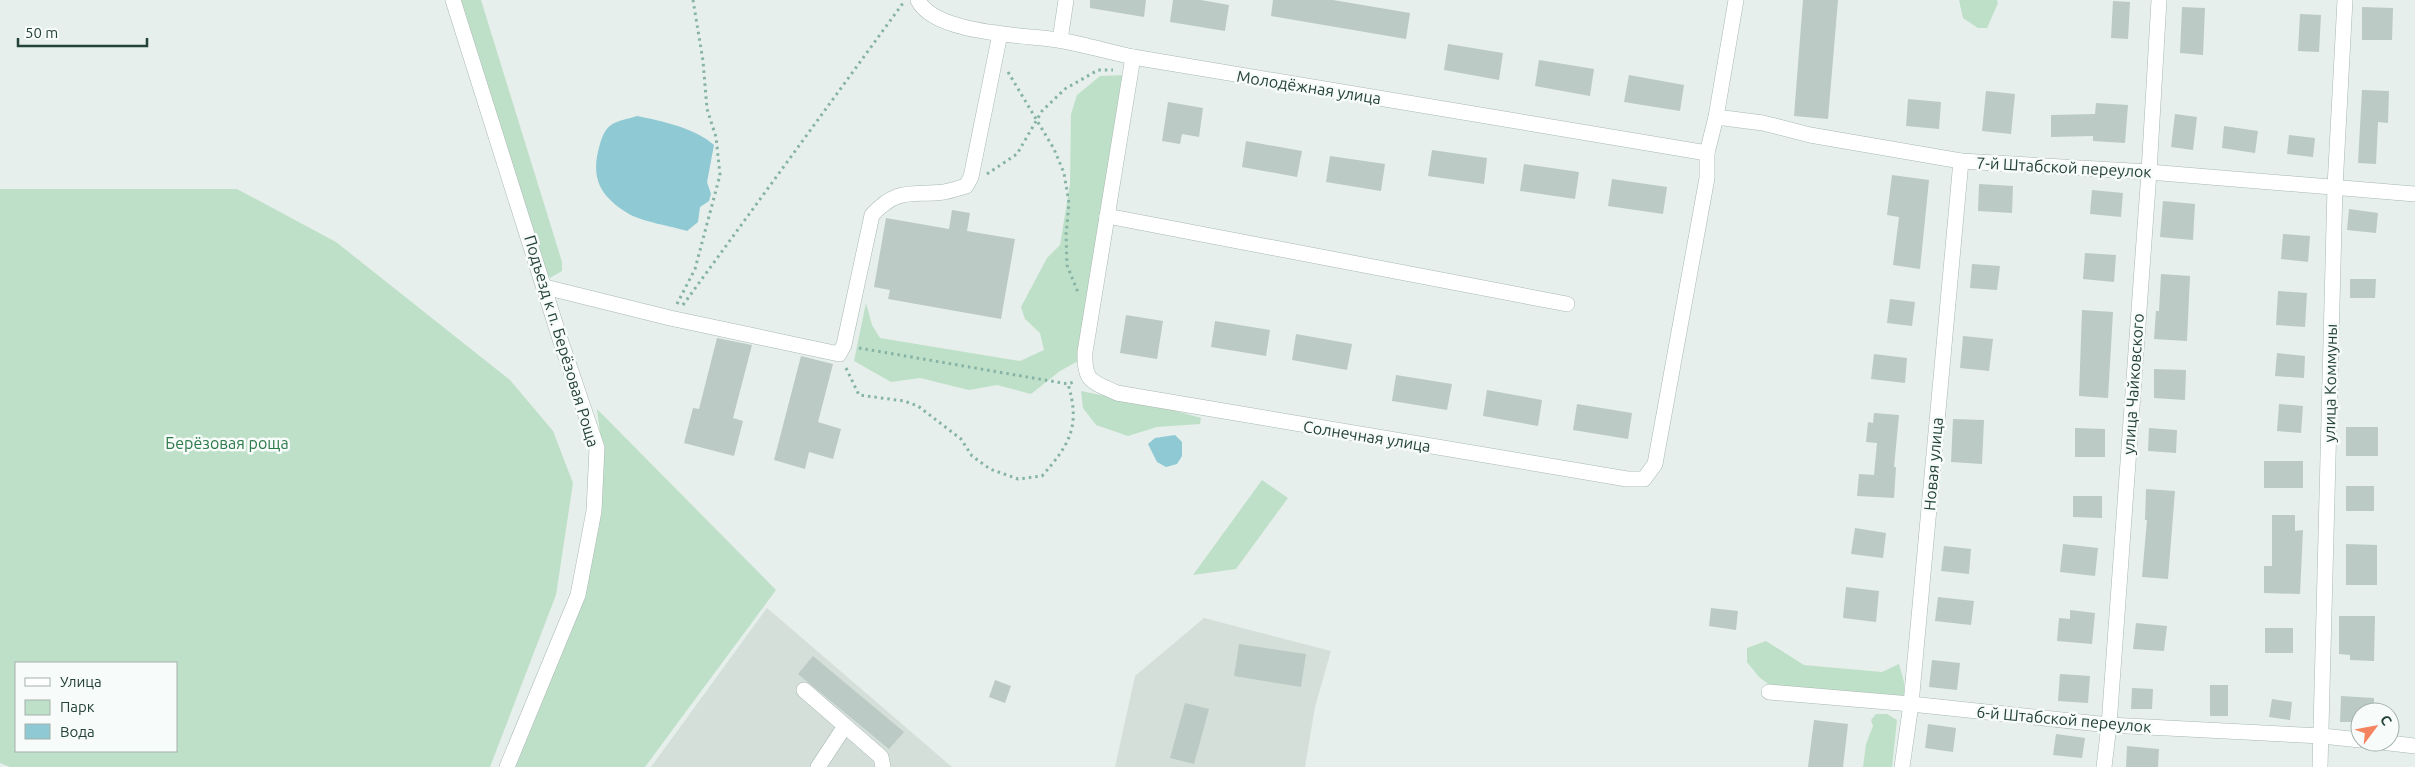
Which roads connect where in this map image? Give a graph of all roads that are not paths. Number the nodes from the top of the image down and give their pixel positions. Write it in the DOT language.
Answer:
graph roads {
  1 [pos="453,0"];
  2 [pos="1066,0"];
  3 [pos="1736,0"];
  4 [pos="2159,0"];
  5 [pos="2345,0"];
  6 [pos="914,1"];
  7 [pos="1000,34"];
  8 [pos="1060,40"];
  9 [pos="1132,64"];
  10 [pos="1716,117"];
  11 [pos="1707,153"];
  12 [pos="1961,161"];
  13 [pos="2149,172"];
  14 [pos="2335,187"];
  15 [pos="2415,194"];
  16 [pos="1107,216"];
  17 [pos="545,287"];
  18 [pos="1567,304"];
  19 [pos="804,690"];
  20 [pos="1769,692"];
  21 [pos="1911,704"];
  22 [pos="845,726"];
  23 [pos="2109,726"];
  24 [pos="2322,736"];
  25 [pos="2350,739"];
  26 [pos="2400,744"];
  27 [pos="2415,746"];
  28 [pos="507,767"];
  29 [pos="818,767"];
  30 [pos="883,767"];
  31 [pos="1902,767"];
  32 [pos="2104,767"];
  33 [pos="2320,767"];
  1 -- 17 [label="street, Подъезд к п. Берёзовая Роща"];
  2 -- 8 [label="street"];
  3 -- 10 [label="street"];
  4 -- 13 [label="street, улица Чайковского"];
  5 -- 14 [label="street, улица Коммуны"];
  6 -- 7 [label="street, Молодёжная улица"];
  7 -- 8 [label="street, Молодёжная улица"];
  7 -- 17 [label="street"];
  8 -- 9 [label="street, Молодёжная улица"];
  9 -- 11 [label="street, Молодёжная улица"];
  9 -- 16 [label="street"];
  10 -- 11 [label="street"];
  10 -- 12 [label="street, 7-й Штабской переулок"];
  11 -- 16 [label="street, Солнечная улица"];
  12 -- 13 [label="street, 7-й Штабской переулок"];
  12 -- 21 [label="street, Новая улица"];
  13 -- 14 [label="street, 7-й Штабской переулок"];
  13 -- 23 [label="street, улица Чайковского"];
  14 -- 15 [label="street, 7-й Штабской переулок"];
  14 -- 24 [label="street, улица Коммуны"];
  16 -- 18 [label="street"];
  17 -- 28 [label="street, Подъезд к п. Берёзовая Роща"];
  19 -- 22 [label="street"];
  20 -- 21 [label="street, 6-й Штабской переулок"];
  21 -- 23 [label="street, 6-й Штабской переулок"];
  21 -- 31 [label="street, Новая улица"];
  22 -- 29 [label="street"];
  22 -- 30 [label="street"];
  23 -- 24 [label="street, 6-й Штабской переулок"];
  23 -- 32 [label="street, улица Чайковского"];
  24 -- 25 [label="street, 6-й Штабской переулок"];
  24 -- 33 [label="street, улица Коммуны"];
  26 -- 27 [label="street"];
}
